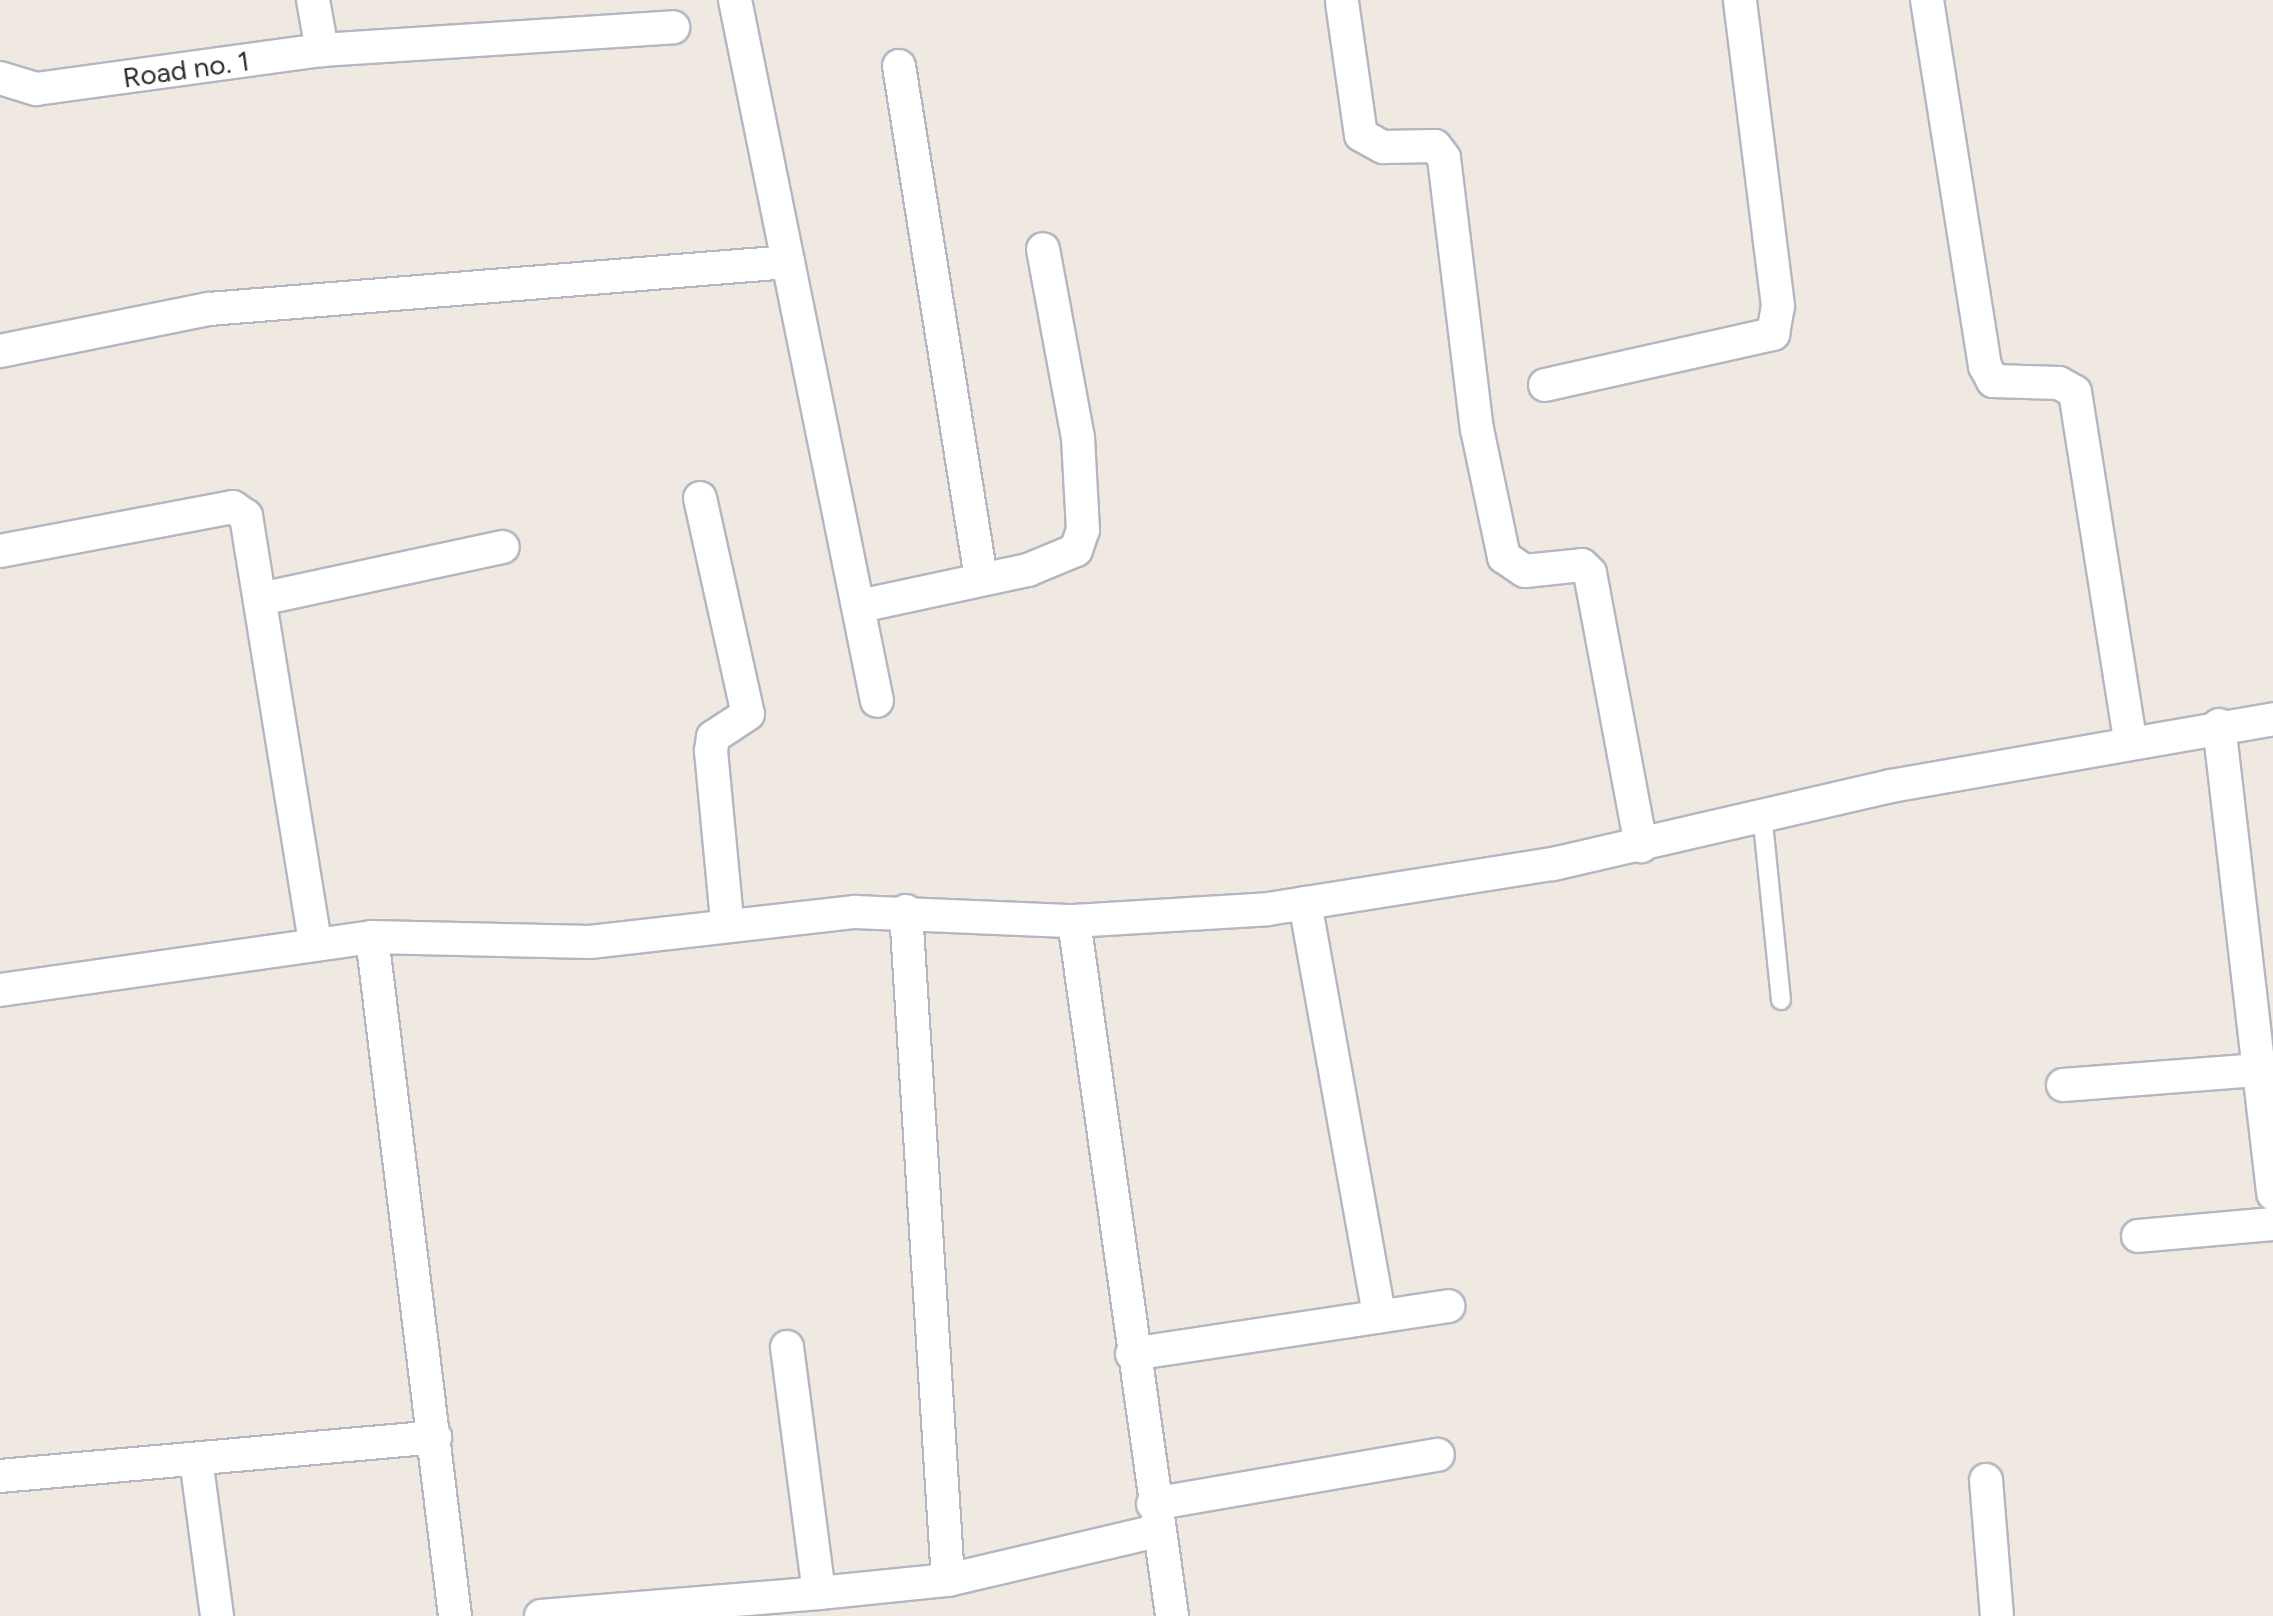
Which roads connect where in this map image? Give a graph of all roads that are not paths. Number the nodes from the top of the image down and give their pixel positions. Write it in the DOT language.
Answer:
graph roads {
  1 [pos="313,0"];
  2 [pos="735,0"];
  3 [pos="1740,0"];
  4 [pos="1927,0"];
  5 [pos="1342,2"];
  6 [pos="673,27"];
  7 [pos="322,50"];
  8 [pos="899,66"];
  9 [pos="0,78"];
  10 [pos="1043,249"];
  11 [pos="788,262"];
  12 [pos="0,352"];
  13 [pos="1545,385"];
  14 [pos="700,498"];
  15 [pos="503,547"];
  16 [pos="0,552"];
  17 [pos="980,578"];
  18 [pos="265,598"];
  19 [pos="860,606"];
  20 [pos="876,701"];
  21 [pos="2273,720"];
  22 [pos="2219,726"];
  23 [pos="2130,738"];
  24 [pos="1762,814"];
  25 [pos="1640,846"];
  26 [pos="1305,902"];
  27 [pos="906,911"];
  28 [pos="727,921"];
  29 [pos="1074,921"];
  30 [pos="372,937"];
  31 [pos="315,942"];
  32 [pos="0,990"];
  33 [pos="1782,1000"];
  34 [pos="2259,1070"];
  35 [pos="2063,1085"];
  36 [pos="2270,1152"];
  37 [pos="2273,1194"];
  38 [pos="2273,1224"];
  39 [pos="2138,1236"];
  40 [pos="1448,1306"];
  41 [pos="1379,1316"];
  42 [pos="787,1346"];
  43 [pos="1132,1354"];
  44 [pos="435,1438"];
  45 [pos="1438,1455"];
  46 [pos="196,1460"];
  47 [pos="0,1476"];
  48 [pos="1986,1480"];
  49 [pos="1155,1518"];
  50 [pos="948,1580"];
  51 [pos="819,1593"];
  52 [pos="216,1616"];
  53 [pos="455,1616"];
  54 [pos="541,1616"];
  55 [pos="1172,1616"];
  56 [pos="1998,1616"];
  1 -- 7 [label="street"];
  2 -- 11 [label="street"];
  3 -- 13 [label="street"];
  4 -- 23 [label="street"];
  5 -- 25 [label="street"];
  6 -- 7 [label="street, Road no. 1"];
  7 -- 9 [label="street, Road no. 1"];
  8 -- 17 [label="street"];
  10 -- 17 [label="street"];
  11 -- 12 [label="street"];
  11 -- 19 [label="street"];
  14 -- 28 [label="street"];
  15 -- 18 [label="street"];
  16 -- 18 [label="street"];
  17 -- 19 [label="street"];
  18 -- 31 [label="street"];
  19 -- 20 [label="street"];
  21 -- 22 [label="street"];
  22 -- 23 [label="street"];
  22 -- 34 [label="street"];
  23 -- 24 [label="street"];
  24 -- 25 [label="street"];
  24 -- 33 [label="lane"];
  25 -- 26 [label="street"];
  26 -- 29 [label="street"];
  26 -- 41 [label="street"];
  27 -- 28 [label="street"];
  27 -- 29 [label="street"];
  27 -- 50 [label="street"];
  28 -- 30 [label="street"];
  29 -- 43 [label="street"];
  30 -- 31 [label="street"];
  30 -- 44 [label="street"];
  31 -- 32 [label="street"];
  34 -- 35 [label="street"];
  34 -- 36 [label="street"];
  36 -- 37 [label="street"];
  38 -- 39 [label="street"];
  40 -- 41 [label="street"];
  41 -- 43 [label="street"];
  42 -- 51 [label="street"];
  43 -- 49 [label="street"];
  44 -- 46 [label="street"];
  44 -- 53 [label="street"];
  45 -- 49 [label="street"];
  46 -- 47 [label="street"];
  46 -- 52 [label="street"];
  48 -- 56 [label="street"];
  49 -- 50 [label="street"];
  49 -- 55 [label="street"];
  50 -- 51 [label="street"];
  51 -- 54 [label="street"];
}
